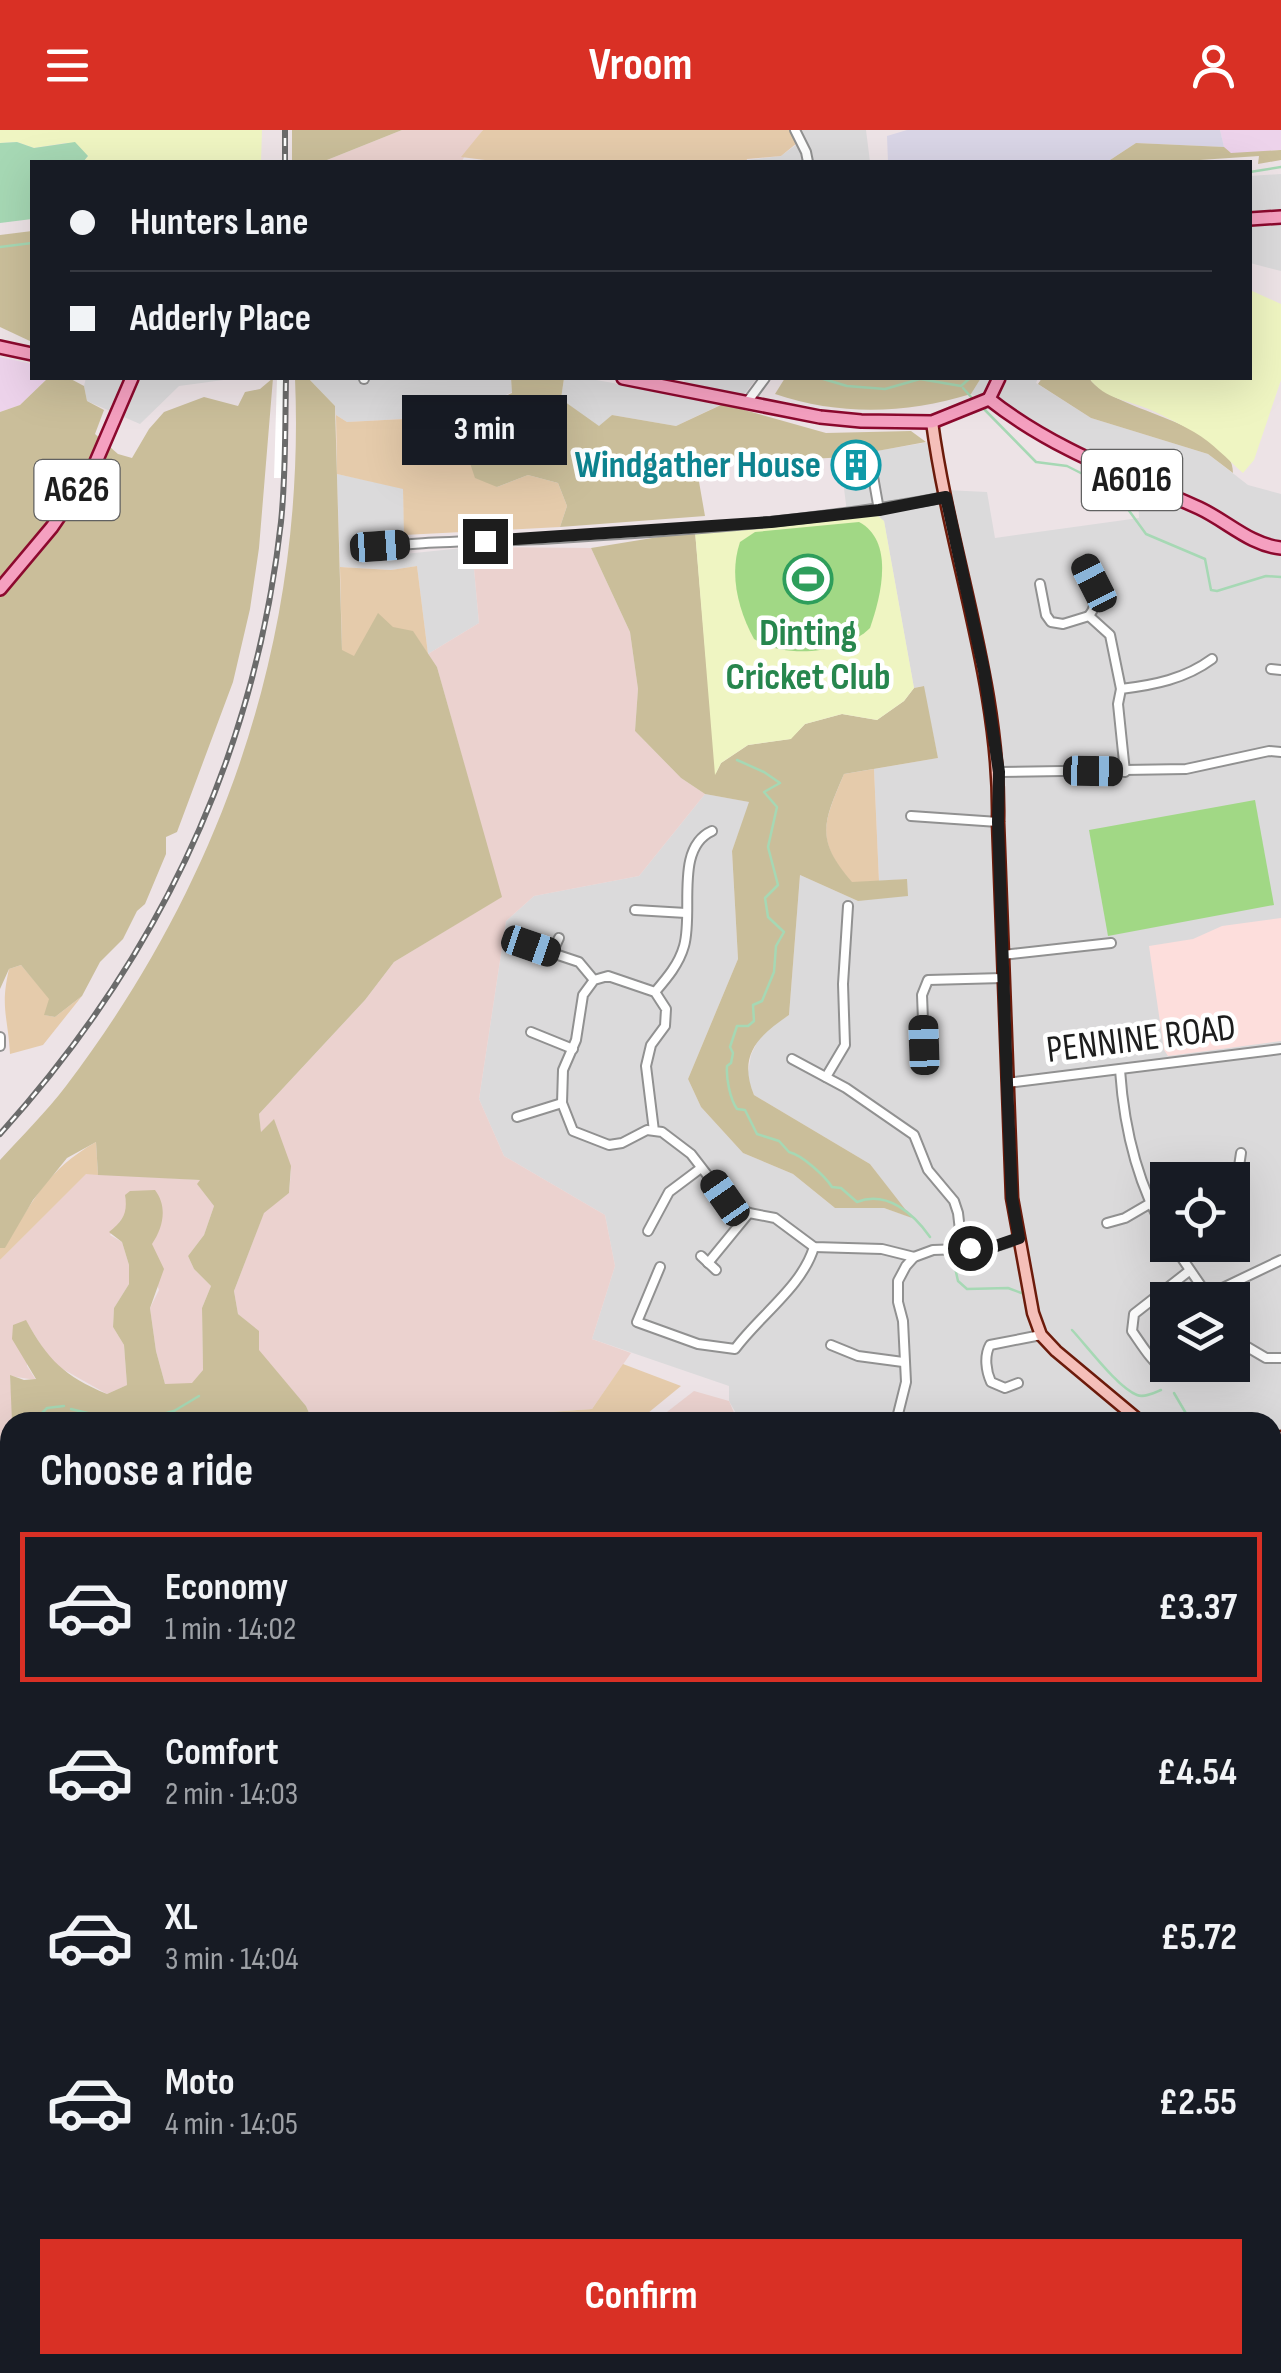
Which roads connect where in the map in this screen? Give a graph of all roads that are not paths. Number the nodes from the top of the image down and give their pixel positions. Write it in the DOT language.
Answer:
graph roads {
  1 [pos="796,130"];
  2 [pos="808,160"];
  3 [pos="1281,216"];
  4 [pos="1252,219"];
  5 [pos="0,347"];
  6 [pos="30,354"];
  7 [pos="131,380"];
  8 [pos="635,380"];
  9 [pos="764,380"];
  10 [pos="998,380"];
  11 [pos="989,399"];
  12 [pos="748,401"];
  13 [pos="932,422"];
  14 [pos="871,464"];
  15 [pos="946,497"];
  16 [pos="879,510"];
  17 [pos="1281,548"];
  18 [pos="358,550"];
  19 [pos="1084,565"];
  20 [pos="1040,584"];
  21 [pos="0,589"];
  22 [pos="1089,616"];
  23 [pos="1212,659"];
  24 [pos="1121,689"];
  25 [pos="1281,752"];
  26 [pos="999,772"];
  27 [pos="1126,772"];
  28 [pos="911,816"];
  29 [pos="998,822"];
  30 [pos="712,830"];
  31 [pos="848,906"];
  32 [pos="635,910"];
  33 [pos="686,913"];
  34 [pos="560,938"];
  35 [pos="1111,943"];
  36 [pos="531,946"];
  37 [pos="552,953"];
  38 [pos="1002,954"];
  39 [pos="1004,978"];
  40 [pos="594,980"];
  41 [pos="655,992"];
  42 [pos="531,1032"];
  43 [pos="0,1037"];
  44 [pos="924,1045"];
  45 [pos="0,1046"];
  46 [pos="573,1049"];
  47 [pos="1281,1049"];
  48 [pos="792,1059"];
  49 [pos="1120,1070"];
  50 [pos="826,1077"];
  51 [pos="1007,1083"];
  52 [pos="562,1103"];
  53 [pos="517,1117"];
  54 [pos="654,1130"];
  55 [pos="1241,1153"];
  56 [pos="1240,1162"];
  57 [pos="701,1168"];
  58 [pos="1149,1204"];
  59 [pos="748,1213"];
  60 [pos="640,1218"];
  61 [pos="1106,1222"];
  62 [pos="1019,1238"];
  63 [pos="814,1247"];
  64 [pos="962,1248"];
  65 [pos="914,1257"];
  66 [pos="1281,1260"];
  67 [pos="1183,1262"];
  68 [pos="708,1263"];
  69 [pos="660,1266"];
  70 [pos="1188,1271"];
  71 [pos="1174,1282"];
  72 [pos="1197,1282"];
  73 [pos="1240,1282"];
  74 [pos="1150,1301"];
  75 [pos="986,1334"];
  76 [pos="1041,1335"];
  77 [pos="831,1345"];
  78 [pos="990,1345"];
  79 [pos="1250,1349"];
  80 [pos="1150,1354"];
  81 [pos="1281,1358"];
  82 [pos="903,1362"];
  83 [pos="1018,1384"];
  84 [pos="898,1412"];
  85 [pos="1130,1412"];
  1 -- 2 [label="street"];
  3 -- 4 [label="main road"];
  5 -- 6 [label="main road"];
  7 -- 21 [label="main road, A626"];
  8 -- 12 [label="main road"];
  9 -- 12 [label="street"];
  10 -- 11 [label="main road"];
  11 -- 13 [label="main road"];
  11 -- 17 [label="main road, A6016"];
  12 -- 13 [label="main road"];
  13 -- 15 [label="street"];
  14 -- 16 [label="street"];
  15 -- 16 [label="street"];
  15 -- 26 [label="street"];
  16 -- 18 [label="street"];
  19 -- 22 [label="street"];
  20 -- 22 [label="street"];
  22 -- 24 [label="street"];
  23 -- 24 [label="street"];
  24 -- 27 [label="street"];
  25 -- 27 [label="street"];
  26 -- 27 [label="street"];
  26 -- 29 [label="street"];
  28 -- 29 [label="street"];
  29 -- 38 [label="street"];
  30 -- 33 [label="street"];
  31 -- 50 [label="street"];
  32 -- 33 [label="street"];
  33 -- 41 [label="street"];
  34 -- 37 [label="street"];
  35 -- 38 [label="street"];
  36 -- 37 [label="street"];
  37 -- 40 [label="street"];
  38 -- 39 [label="street"];
  39 -- 44 [label="street"];
  39 -- 51 [label="street"];
  40 -- 41 [label="street"];
  40 -- 46 [label="street"];
  41 -- 54 [label="street"];
  42 -- 46 [label="street"];
  43 -- 45 [label="street"];
  46 -- 52 [label="street"];
  47 -- 49 [label="street, PENNINE ROAD"];
  48 -- 50 [label="street"];
  49 -- 51 [label="street, PENNINE ROAD"];
  49 -- 58 [label="street"];
  50 -- 64 [label="street"];
  51 -- 62 [label="street"];
  52 -- 53 [label="street"];
  52 -- 54 [label="street"];
  54 -- 57 [label="street"];
  55 -- 56 [label="street"];
  57 -- 59 [label="street"];
  57 -- 60 [label="street"];
  58 -- 61 [label="street"];
  59 -- 63 [label="street"];
  59 -- 68 [label="street"];
  62 -- 64 [label="street"];
  62 -- 76 [label="street"];
  63 -- 65 [label="street"];
  63 -- 69 [label="street"];
  64 -- 65 [label="street"];
  65 -- 82 [label="street"];
  66 -- 73 [label="street"];
  67 -- 70 [label="street"];
  70 -- 71 [label="street"];
  70 -- 72 [label="street"];
  74 -- 80 [label="street"];
  75 -- 78 [label="street"];
  76 -- 78 [label="street"];
  76 -- 85 [label="street"];
  77 -- 82 [label="street"];
  78 -- 83 [label="street"];
  79 -- 81 [label="street"];
  82 -- 84 [label="street"];
}
